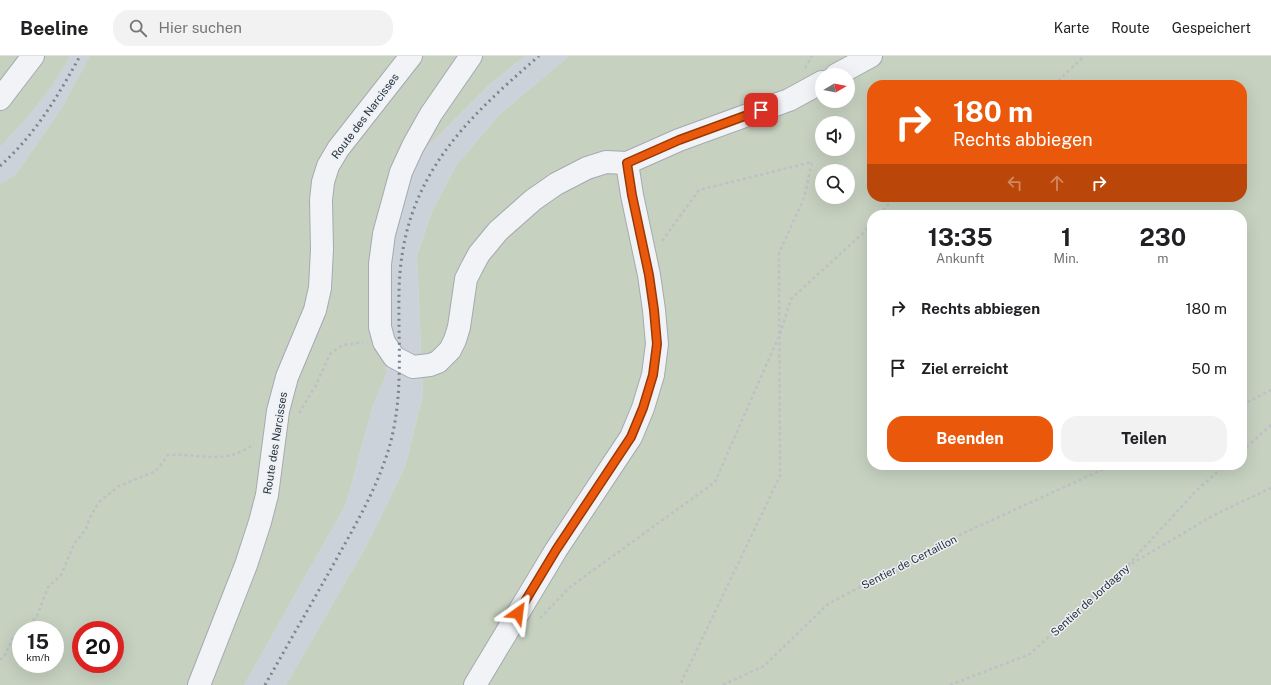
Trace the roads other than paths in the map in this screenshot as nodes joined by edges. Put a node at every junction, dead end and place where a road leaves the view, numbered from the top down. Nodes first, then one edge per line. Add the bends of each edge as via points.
1 (33, 56) edge
2 (411, 56) edge
3 (471, 56) edge
4 (871, 56) edge
5 (849, 68) edge
6 (815, 86) edge
7 (0, 99) edge
8 (627, 163) junction
9 (199, 685) edge
10 (475, 685) edge

1 - 7 street
2 - 9 street, Route des Narcisses via 338,149 328,166 321,200 322,249 316,310 287,377 260,522
3 - 8 street via 431,114 413,146 401,172 384,234 380,264 380,327 384,342 394,357 414,367 438,362 450,350 455,340 466,279 479,254 498,231 533,200 556,184 587,168 606,162
4 - 5 street
6 - 8 street via 789,100 679,140
8 - 10 street via 654,310 657,344 653,375 631,437 556,550

